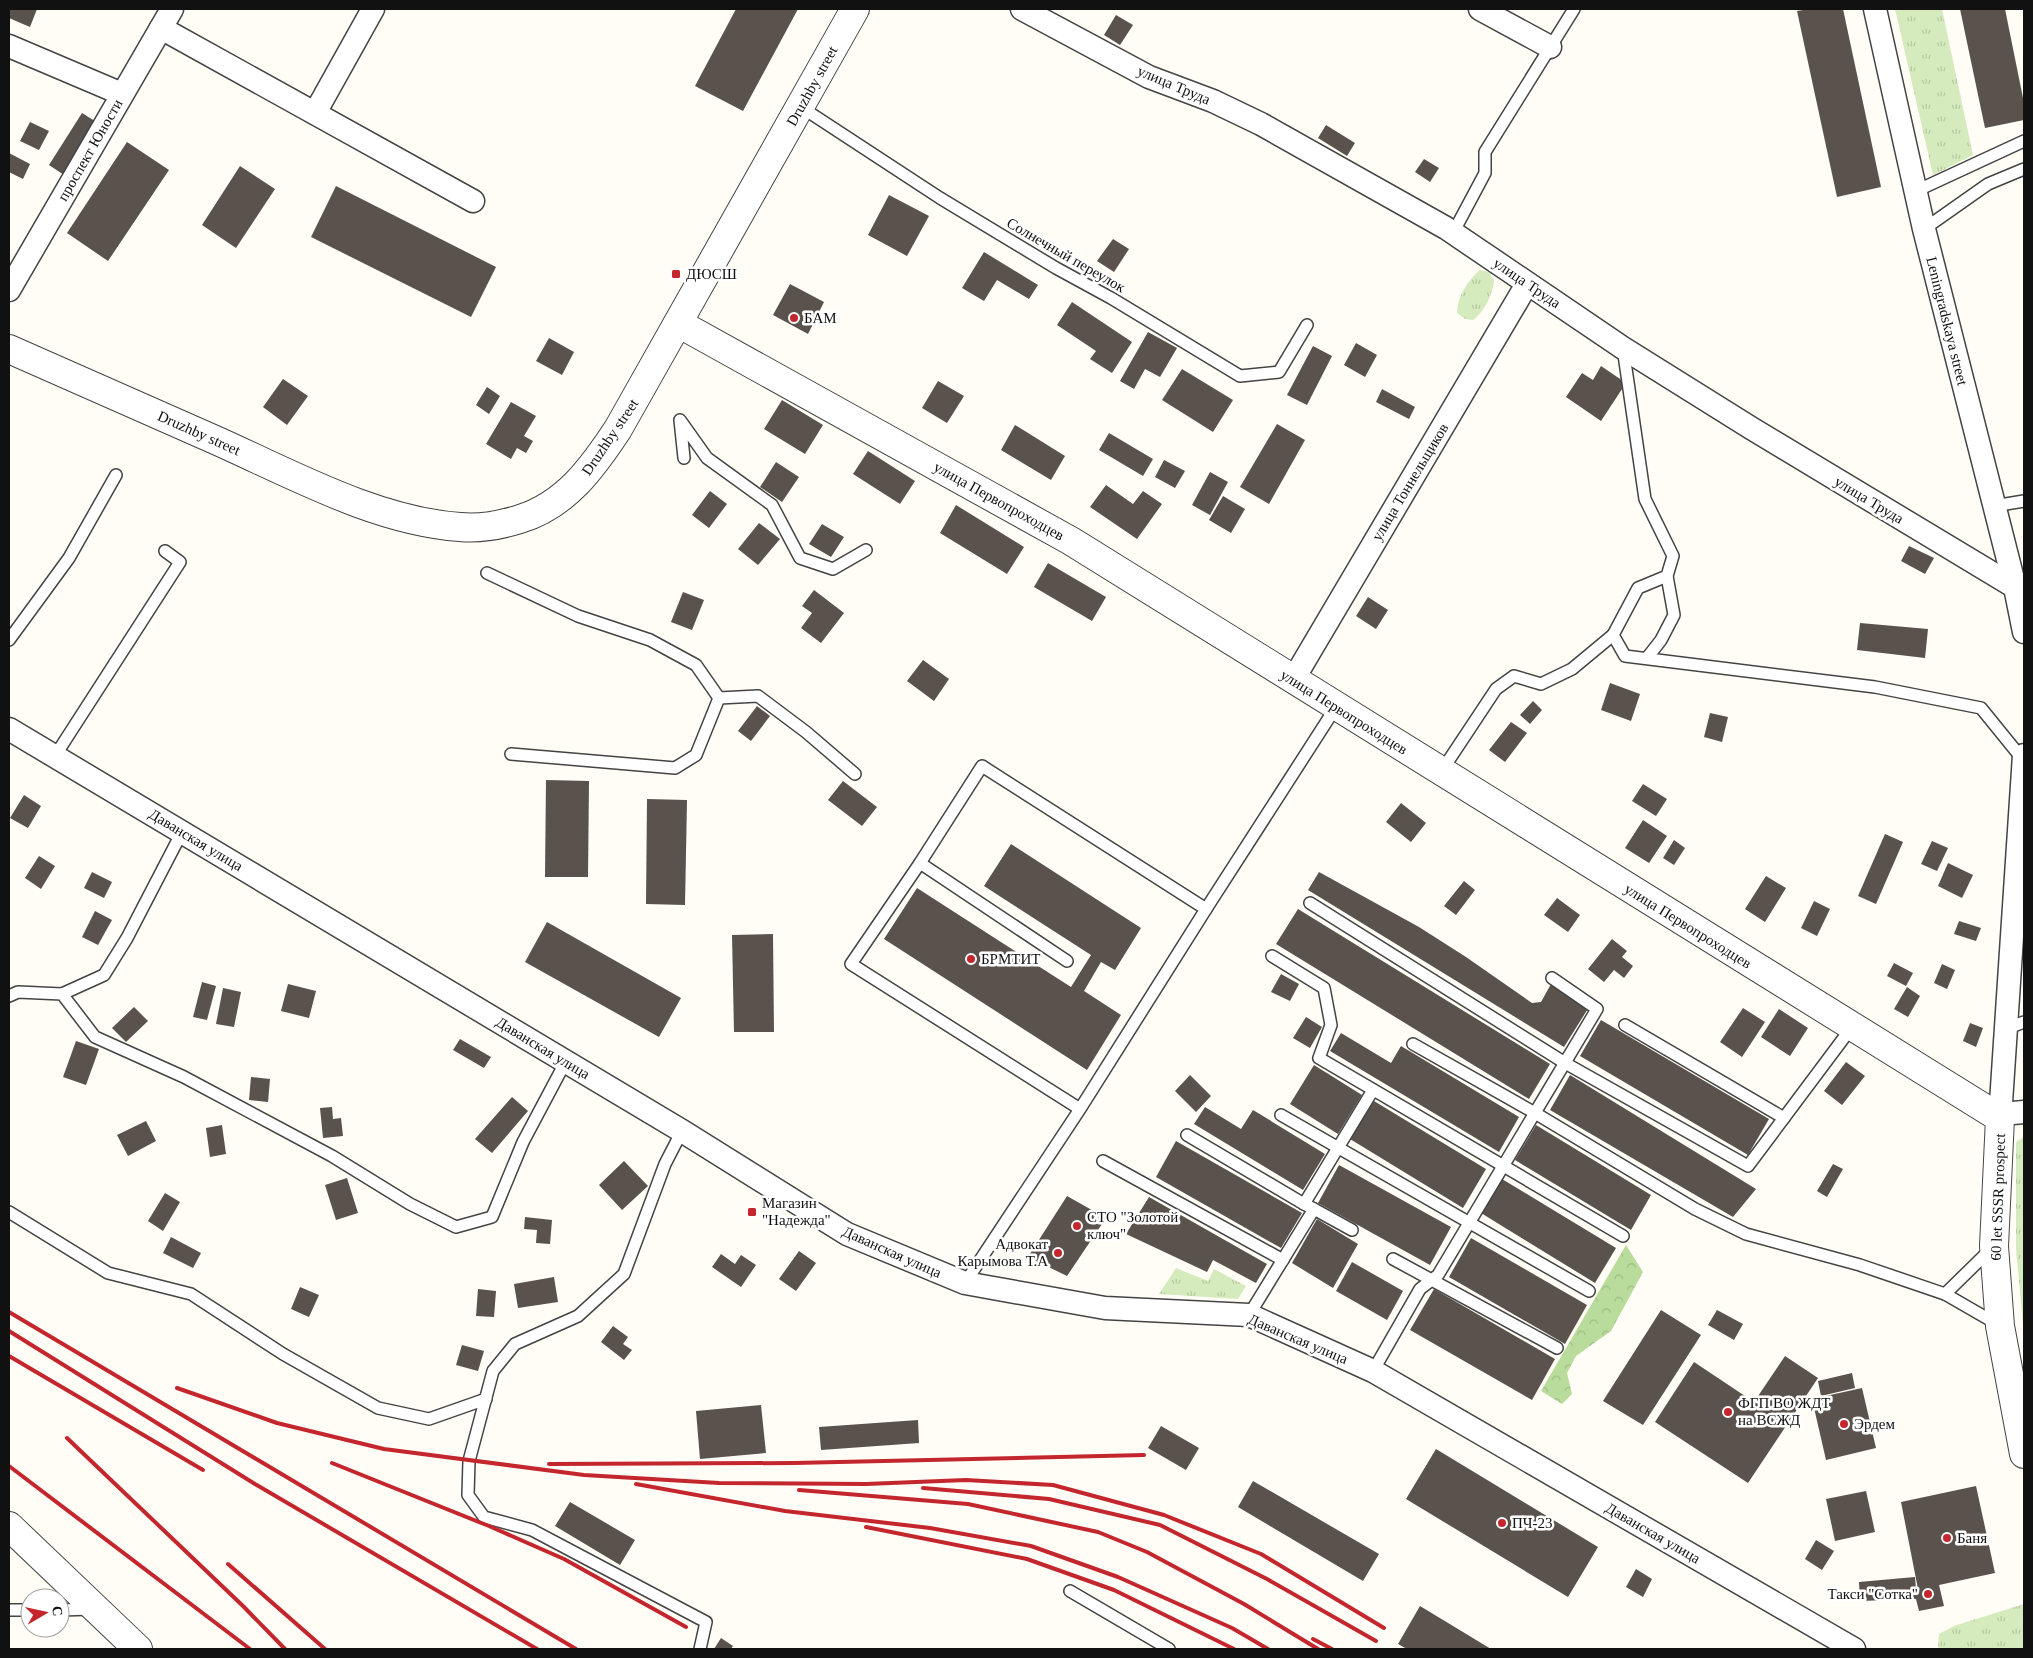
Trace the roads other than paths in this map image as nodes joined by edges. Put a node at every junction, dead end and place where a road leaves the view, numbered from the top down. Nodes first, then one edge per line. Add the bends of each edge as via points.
1 (172, 9) edge
2 (373, 9) edge
3 (856, 9) edge
4 (1022, 9) edge
5 (1480, 9) edge
6 (1574, 9) edge
7 (1875, 9) edge
8 (161, 28) junction
9 (9, 46) edge
10 (1550, 47) junction
11 (122, 94) junction
12 (801, 107) junction
13 (315, 113) junction
14 (2024, 141) edge
15 (2024, 170) edge
16 (1916, 191) junction
17 (473, 201) dead end
18 (1924, 229) junction
19 (1453, 233) junction
20 (12, 279) edge
21 (1527, 284) junction
22 (678, 323) junction
23 (1307, 325) dead end
24 (1623, 348) junction
25 (9, 349) edge
26 (684, 458) dead end
27 (116, 475) dead end
28 (2024, 501) edge
29 (1994, 506) junction
30 (866, 550) dead end
31 (165, 551) dead end
32 (487, 574) dead end
33 (1667, 576) junction
34 (2015, 587) junction
35 (2024, 632) edge
36 (1613, 635) junction
37 (9, 640) edge
38 (1647, 658) junction
39 (1294, 680) junction
40 (719, 698) junction
41 (1336, 706) junction
42 (9, 729) edge
43 (511, 754) dead end
44 (2024, 755) edge
45 (55, 756) junction
46 (2024, 761) edge
47 (1440, 772) junction
48 (855, 774) dead end
49 (182, 832) junction
50 (920, 863) junction
51 (1310, 903) dead end
52 (1206, 909) junction
53 (1272, 956) dead end
54 (1067, 961) dead end
55 (1552, 978) dead end
56 (62, 994) junction
57 (9, 996) edge
58 (1624, 1025) dead end
59 (2016, 1025) edge
60 (1852, 1027) junction
61 (1413, 1044) dead end
62 (566, 1061) junction
63 (1565, 1063) junction
64 (1373, 1090) junction
65 (1080, 1109) junction
66 (1535, 1113) junction
67 (1281, 1115) dead end
68 (2008, 1115) edge
69 (1784, 1118) junction
70 (682, 1131) junction
71 (1186, 1135) dead end
72 (1338, 1148) junction
73 (1103, 1161) dead end
74 (1502, 1167) junction
75 (1309, 1207) junction
76 (9, 1212) edge
77 (1469, 1223) junction
78 (1352, 1230) dead end
79 (1623, 1236) dead end
80 (1994, 1246) junction
81 (1393, 1259) dead end
82 (1283, 1260) junction
83 (1432, 1280) junction
84 (965, 1283) junction
85 (1589, 1291) dead end
86 (1944, 1294) junction
87 (1249, 1315) junction
88 (2000, 1326) junction
89 (1558, 1348) dead end
90 (1373, 1371) junction
91 (486, 1399) junction
92 (2024, 1454) edge
93 (9, 1526) edge
94 (1070, 1591) dead end
95 (96, 1609) junction
96 (70, 1610) edge
97 (138, 1649) edge
98 (700, 1649) edge
99 (1169, 1649) edge
100 (1854, 1649) edge

1 - 8 street, проспект Юности
2 - 13 street
3 - 12 street, Druzhby street
4 - 19 street, улица Труда via 1149,77 1213,101 1261,124
5 - 10 street
6 - 10 lane
7 - 16 street, Leningradskaya street
8 - 11 street, проспект Юности
8 - 13 street
9 - 11 street
10 - 19 lane via 1485,152 1485,173
11 - 20 street, проспект Юности
12 - 22 street, Druzhby street
12 - 23 lane, Солнечный переулок via 940,198 1240,376 1279,372
13 - 17 street
14 - 16 lane
15 - 18 lane via 1988,184
16 - 18 street, Leningradskaya street
18 - 29 street, Leningradskaya street
19 - 21 street, улица Труда
21 - 24 street, улица Труда
21 - 39 street, улица Тоннельщиков
22 - 25 street, Druzhby street via 618,430 581,480 557,500 522,519 472,527 426,522 362,504
22 - 39 street, улица Первопроходцев via 1071,542
24 - 33 lane via 1646,499 1673,556
24 - 34 street, улица Труда
26 - 30 lane via 680,420 707,458 772,505 800,558 833,569
27 - 37 lane via 70,558
28 - 29 lane
29 - 34 street, Leningradskaya street
31 - 45 lane via 180,562
32 - 40 lane via 578,616 650,640 696,665
33 - 36 lane via 1638,588
33 - 38 lane via 1674,615
34 - 35 street, Leningradskaya street
36 - 38 lane via 1625,656
36 - 47 lane via 1572,669 1541,684 1514,676 1496,689
38 - 46 lane via 1875,687 1981,708
39 - 41 street, улица Первопроходцев
40 - 43 lane via 696,755 675,768
40 - 48 lane via 758,696
41 - 47 street, улица Первопроходцев
41 - 52 lane
42 - 45 street, Даванская улица
44 - 46 street
45 - 49 street, Даванская улица
46 - 59 street
47 - 60 street, улица Первопроходцев
49 - 56 lane via 104,975
49 - 62 street, Даванская улица
50 - 52 lane via 982,766
50 - 54 lane
50 - 65 lane via 851,964
51 - 63 lane
52 - 65 lane
53 - 64 lane via 1324,988 1331,1025 1319,1058
55 - 63 lane via 1597,1009
56 - 57 lane via 18,992
56 - 62 lane via 95,1037 184,1077 456,1227 492,1217 523,1142
58 - 69 lane
59 - 68 street
60 - 68 street, улица Первопроходцев
60 - 69 lane
61 - 66 lane
62 - 70 street, Даванская улица
63 - 66 lane
63 - 69 lane via 1748,1166
64 - 72 lane
64 - 74 lane
65 - 84 lane
66 - 74 lane
66 - 86 lane via 1695,1209 1746,1234 1860,1265
67 - 72 lane
68 - 80 street, 60 let SSSR prospect
70 - 84 street, Даванская улица via 847,1234
70 - 91 lane via 665,1164 624,1274 578,1316 515,1344 494,1371
71 - 75 lane
72 - 75 lane
72 - 77 lane
73 - 82 lane
74 - 77 lane
74 - 79 lane
75 - 78 lane
75 - 82 lane
76 - 91 lane via 108,1273 190,1294 283,1354 378,1408 429,1419
77 - 83 lane
77 - 85 lane
80 - 86 lane
80 - 88 street, 60 let SSSR prospect
81 - 83 lane
82 - 87 lane
83 - 89 lane
83 - 90 lane via 1420,1289
84 - 87 street, Даванская улица via 1105,1308
86 - 88 lane
87 - 90 street, Даванская улица
88 - 92 street, 60 let SSSR prospect
90 - 100 street, Даванская улица
91 - 98 lane via 469,1461 468,1495 484,1517 532,1530 706,1622
93 - 95 street
94 - 99 lane
95 - 96 lane
95 - 97 street

